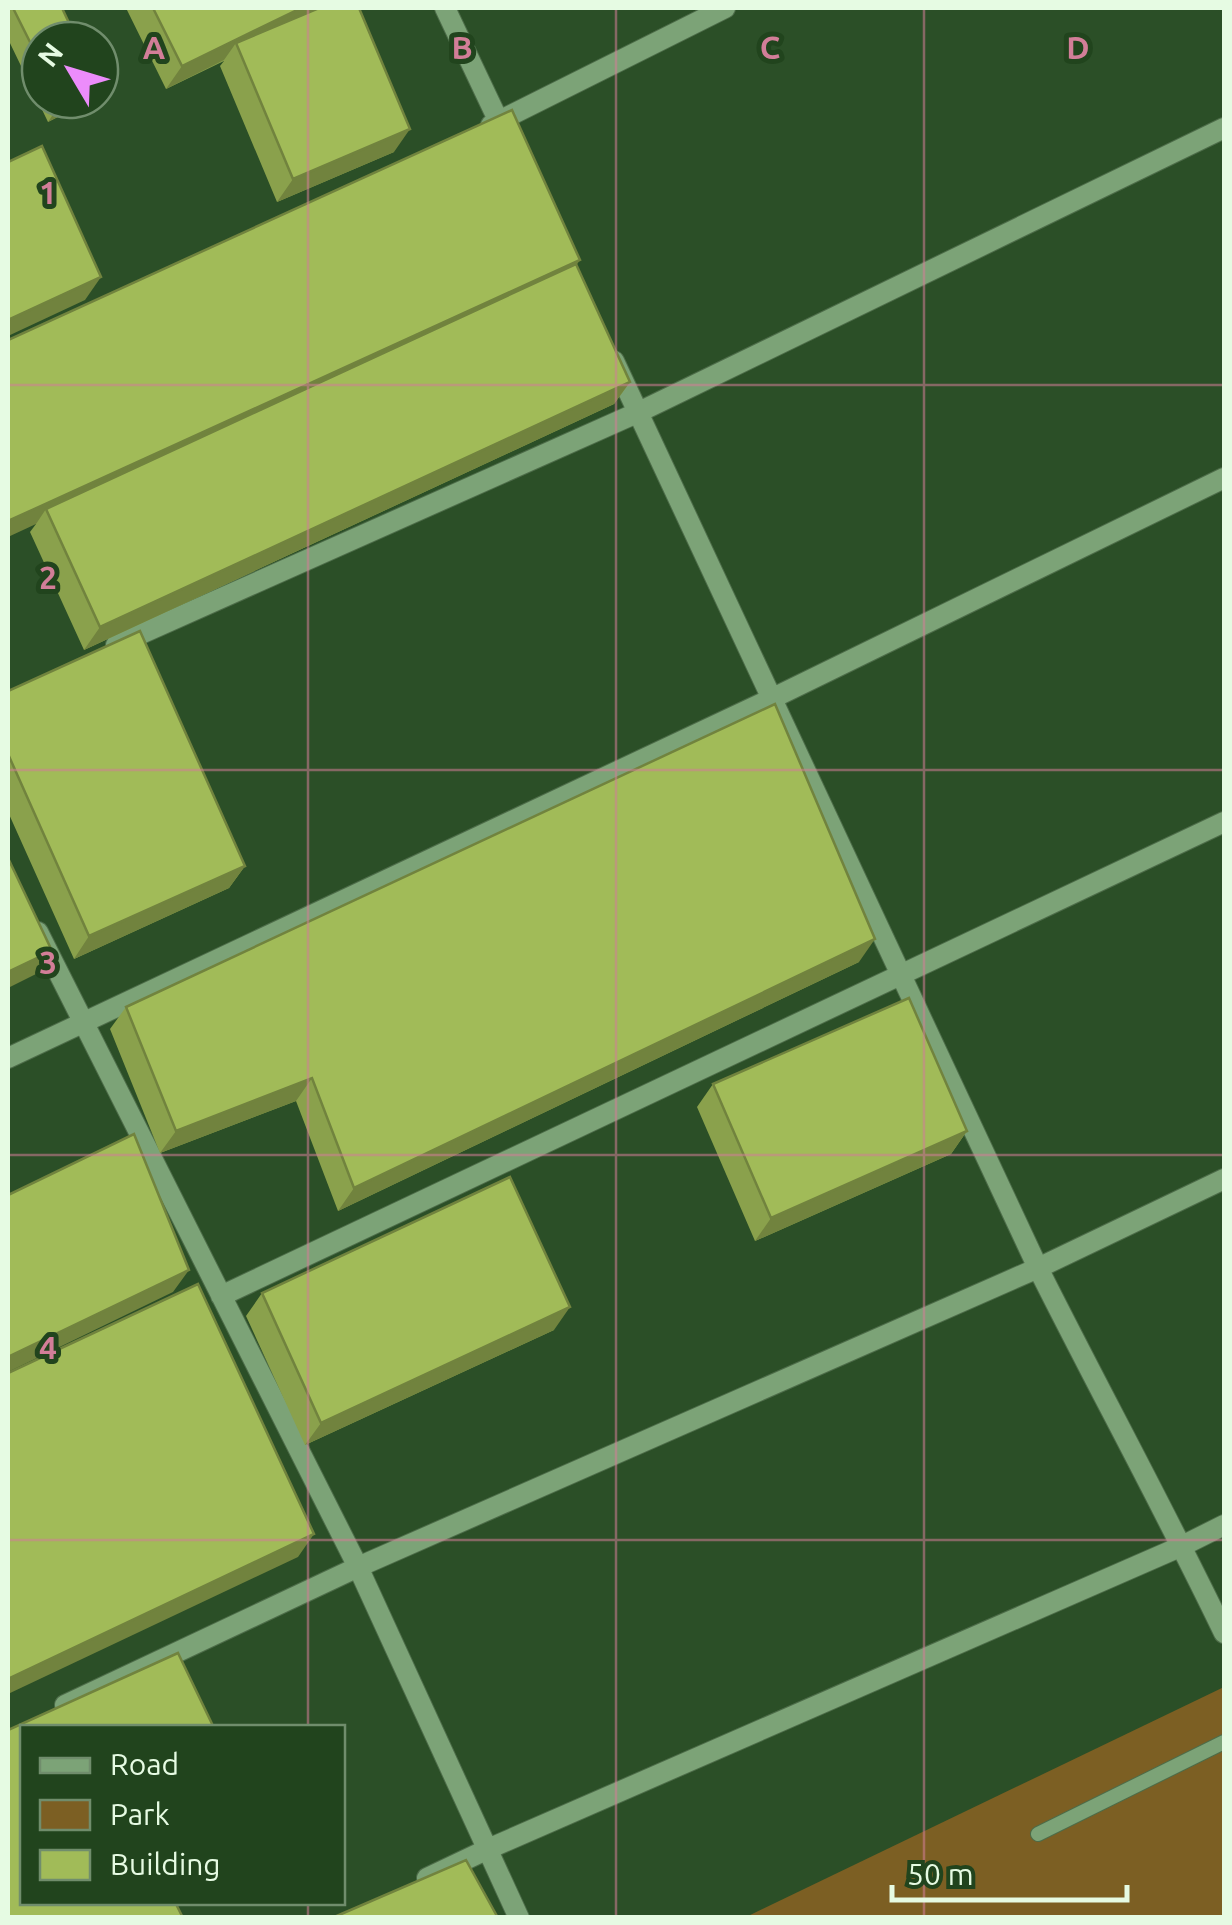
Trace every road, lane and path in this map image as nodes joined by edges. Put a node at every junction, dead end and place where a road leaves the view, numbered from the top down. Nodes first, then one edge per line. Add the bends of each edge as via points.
1 (445, 8) edge
2 (725, 8) edge
3 (490, 125) junction
4 (1224, 128) edge
5 (515, 156) edge
6 (606, 344) edge
7 (639, 412) junction
8 (1224, 478) edge
9 (98, 653) edge
10 (773, 698) junction
11 (1224, 822) edge
12 (32, 922) edge
13 (900, 974) junction
14 (83, 1022) junction
15 (8, 1058) edge
16 (1224, 1179) edge
17 (1038, 1268) junction
18 (210, 1289) junction
19 (1224, 1524) edge
20 (1182, 1546) junction
21 (358, 1567) junction
22 (1224, 1633) edge
23 (42, 1715) edge
24 (1224, 1742) edge
25 (1038, 1834) dead end
26 (488, 1848) junction
27 (417, 1883) edge
28 (519, 1918) edge

1 - 3 street
2 - 3 street
3 - 5 street
4 - 7 street
6 - 7 street
7 - 9 street
7 - 10 street
8 - 10 street
10 - 13 street
10 - 14 street
11 - 13 street
12 - 14 street
13 - 17 street
13 - 18 street
14 - 15 street
14 - 18 street
16 - 17 street
17 - 20 street
17 - 21 street
18 - 21 street
19 - 20 street
20 - 22 street
20 - 26 street
21 - 23 street
21 - 26 street
24 - 25 lane
26 - 27 street
26 - 28 street

